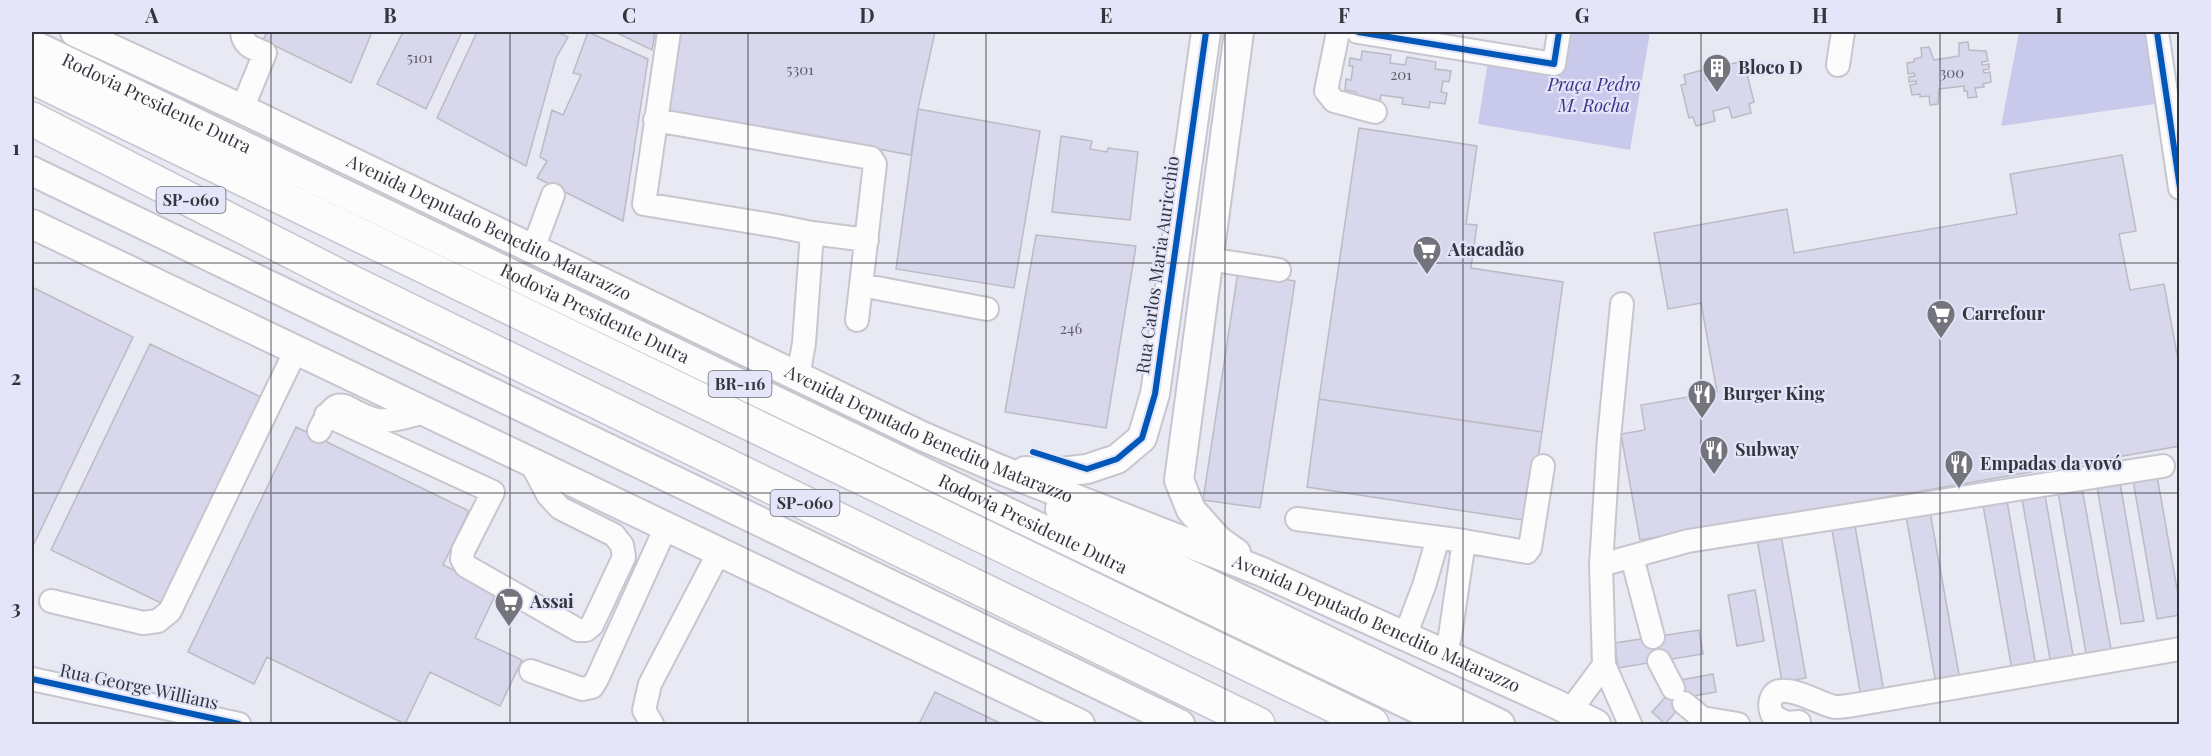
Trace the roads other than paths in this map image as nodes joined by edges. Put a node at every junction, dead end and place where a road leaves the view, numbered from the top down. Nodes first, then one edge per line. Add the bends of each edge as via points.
1 (242, 32) edge
2 (669, 32) edge
3 (1206, 32) edge
4 (1239, 32) edge
5 (1338, 32) edge
6 (1358, 32) edge
7 (1559, 32) edge
8 (1843, 32) edge
9 (2160, 32) edge
10 (85, 34) edge
11 (1385, 34) edge
12 (32, 44) edge
13 (1838, 65) dead end
14 (32, 77) edge
15 (242, 109) junction
16 (1375, 112) dead end
17 (2174, 113) edge
18 (32, 119) edge
19 (655, 120) junction
20 (32, 171) edge
21 (2180, 188) edge
22 (553, 195) dead end
23 (32, 224) edge
24 (812, 233) junction
25 (867, 240) junction
26 (533, 249) junction
27 (1208, 259) junction
28 (1279, 270) dead end
29 (861, 285) junction
30 (1622, 304) dead end
31 (987, 309) dead end
32 (857, 320) dead end
33 (296, 350) junction
34 (798, 377) junction
35 (426, 412) junction
36 (922, 436) junction
37 (531, 463) junction
38 (1543, 466) dead end
39 (2163, 466) dead end
40 (999, 469) junction
41 (1297, 519) dead end
42 (666, 527) junction
43 (1438, 538) junction
44 (1464, 541) junction
45 (719, 552) junction
46 (1632, 557) junction
47 (1601, 565) junction
48 (1260, 571) junction
49 (51, 601) dead end
50 (1405, 636) junction
51 (1653, 638) dead end
52 (2180, 649) edge
53 (1445, 654) junction
54 (1659, 661) dead end
55 (1604, 665) junction
56 (531, 670) dead end
57 (32, 679) edge
58 (1570, 711) junction
59 (1826, 712) edge
60 (1780, 722) edge
61 (239, 724) edge
62 (652, 724) edge
63 (1080, 724) edge
64 (1179, 724) edge
65 (1258, 724) edge
66 (1372, 724) edge
67 (1449, 724) edge
68 (1500, 724) edge
69 (1596, 724) edge
70 (1630, 724) edge
71 (1738, 724) edge

1 - 15 street via 248,46 265,53
2 - 19 street
3 - 40 main road, Rua Carlos Maria Auricchio via 1155,394 1142,438 1117,459 1086,468 1052,473
4 - 27 main road
5 - 16 street via 1326,91 1334,101
6 - 11 street
7 - 11 street via 1554,63
8 - 13 street
9 - 17 street
10 - 15 main road, Avenida Deputado Benedito Matarazzo
12 - 67 main road, Rodovia Presidente Dutra / BR-116
14 - 66 highway, Rodovia Presidente Dutra / SP-060
15 - 26 main road, Avenida Deputado Benedito Matarazzo
17 - 21 street
18 - 65 highway, SP-060 via 351,282
19 - 24 street via 644,204
19 - 25 street via 870,158 875,164
20 - 64 main road
22 - 26 street
23 - 33 main road
24 - 25 street
24 - 34 street
25 - 29 street
26 - 34 main road, Avenida Deputado Benedito Matarazzo
27 - 28 street
27 - 48 main road via 1179,480 1191,510 1218,540
29 - 31 street
29 - 32 street
30 - 47 street
33 - 35 main road
33 - 49 street via 170,611 158,621 143,623
34 - 36 main road, Avenida Deputado Benedito Matarazzo
35 - 37 main road
35 - 37 street via 379,420 343,405 332,407 322,423 493,492 462,551 466,566 578,630 586,630 592,625 624,557 621,545 614,535 560,508 548,495
36 - 40 main road, Avenida Deputado Benedito Matarazzo
36 - 68 main road via 1112,537
37 - 42 main road
38 - 44 street via 1527,552
39 - 46 street via 1688,541
40 - 48 main road, Avenida Deputado Benedito Matarazzo
41 - 43 street
42 - 45 main road
42 - 56 street via 592,687 582,689
43 - 44 street
43 - 50 street
44 - 53 street
45 - 62 street via 650,684 644,710
45 - 63 main road
46 - 47 street
46 - 51 street
47 - 55 street
48 - 50 main road, Avenida Deputado Benedito Matarazzo
50 - 53 main road, Avenida Deputado Benedito Matarazzo
52 - 59 street
53 - 58 main road, Avenida Deputado Benedito Matarazzo
54 - 71 street via 1679,695 1702,718
55 - 58 street
55 - 70 street
57 - 61 street, Rua George Willians
58 - 69 main road, Avenida Deputado Benedito Matarazzo
59 - 60 street
59 - 60 street via 1794,692 1782,690 1771,699 1770,708

